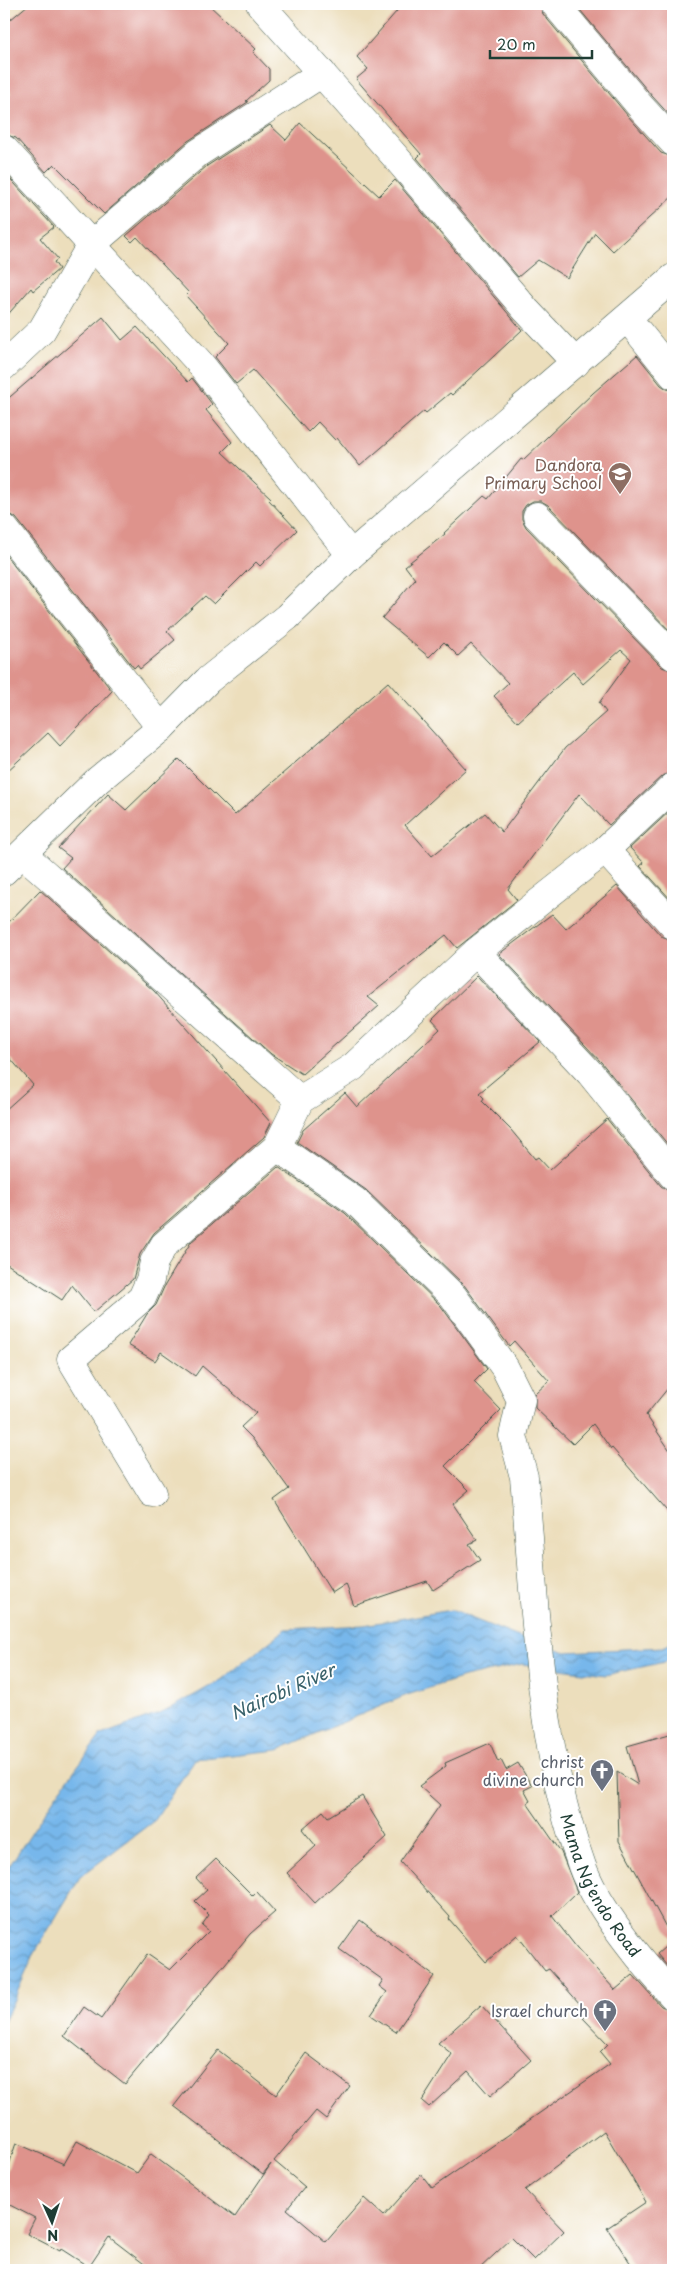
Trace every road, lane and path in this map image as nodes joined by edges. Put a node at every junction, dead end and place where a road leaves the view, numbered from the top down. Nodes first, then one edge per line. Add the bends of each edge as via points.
1 (260, 4) edge
2 (554, 4) edge
3 (322, 73) junction
4 (673, 142) edge
5 (4, 149) edge
6 (91, 245) junction
7 (673, 278) edge
8 (628, 319) junction
9 (576, 363) junction
10 (4, 366) edge
11 (673, 375) edge
12 (537, 516) dead end
13 (4, 528) edge
14 (350, 555) junction
15 (673, 656) edge
16 (161, 728) junction
17 (673, 787) edge
18 (605, 850) junction
19 (13, 862) edge
20 (673, 925) edge
21 (476, 952) junction
22 (300, 1100) junction
23 (277, 1147) junction
24 (673, 1176) edge
25 (152, 1493) dead end
26 (673, 1996) edge

1 - 3 street
2 - 4 street
3 - 6 street via 198,152
3 - 9 street via 490,269
5 - 6 street
6 - 10 street via 42,330
6 - 14 street via 199,362
7 - 8 street
8 - 9 street
8 - 11 street
9 - 14 street
12 - 15 street
13 - 16 street
14 - 16 street via 287,617 208,680
16 - 19 street via 98,780
17 - 18 street
18 - 20 street
18 - 21 street
19 - 22 street
21 - 22 street via 354,1067
21 - 24 street via 590,1073
22 - 23 street
23 - 25 street via 164,1245 154,1262 142,1298 71,1358
23 - 26 street, Mama Ng'endo Road via 355,1201 453,1296 505,1368 521,1400 513,1436 524,1476 547,1730 566,1813 582,1867 597,1896 626,1939

